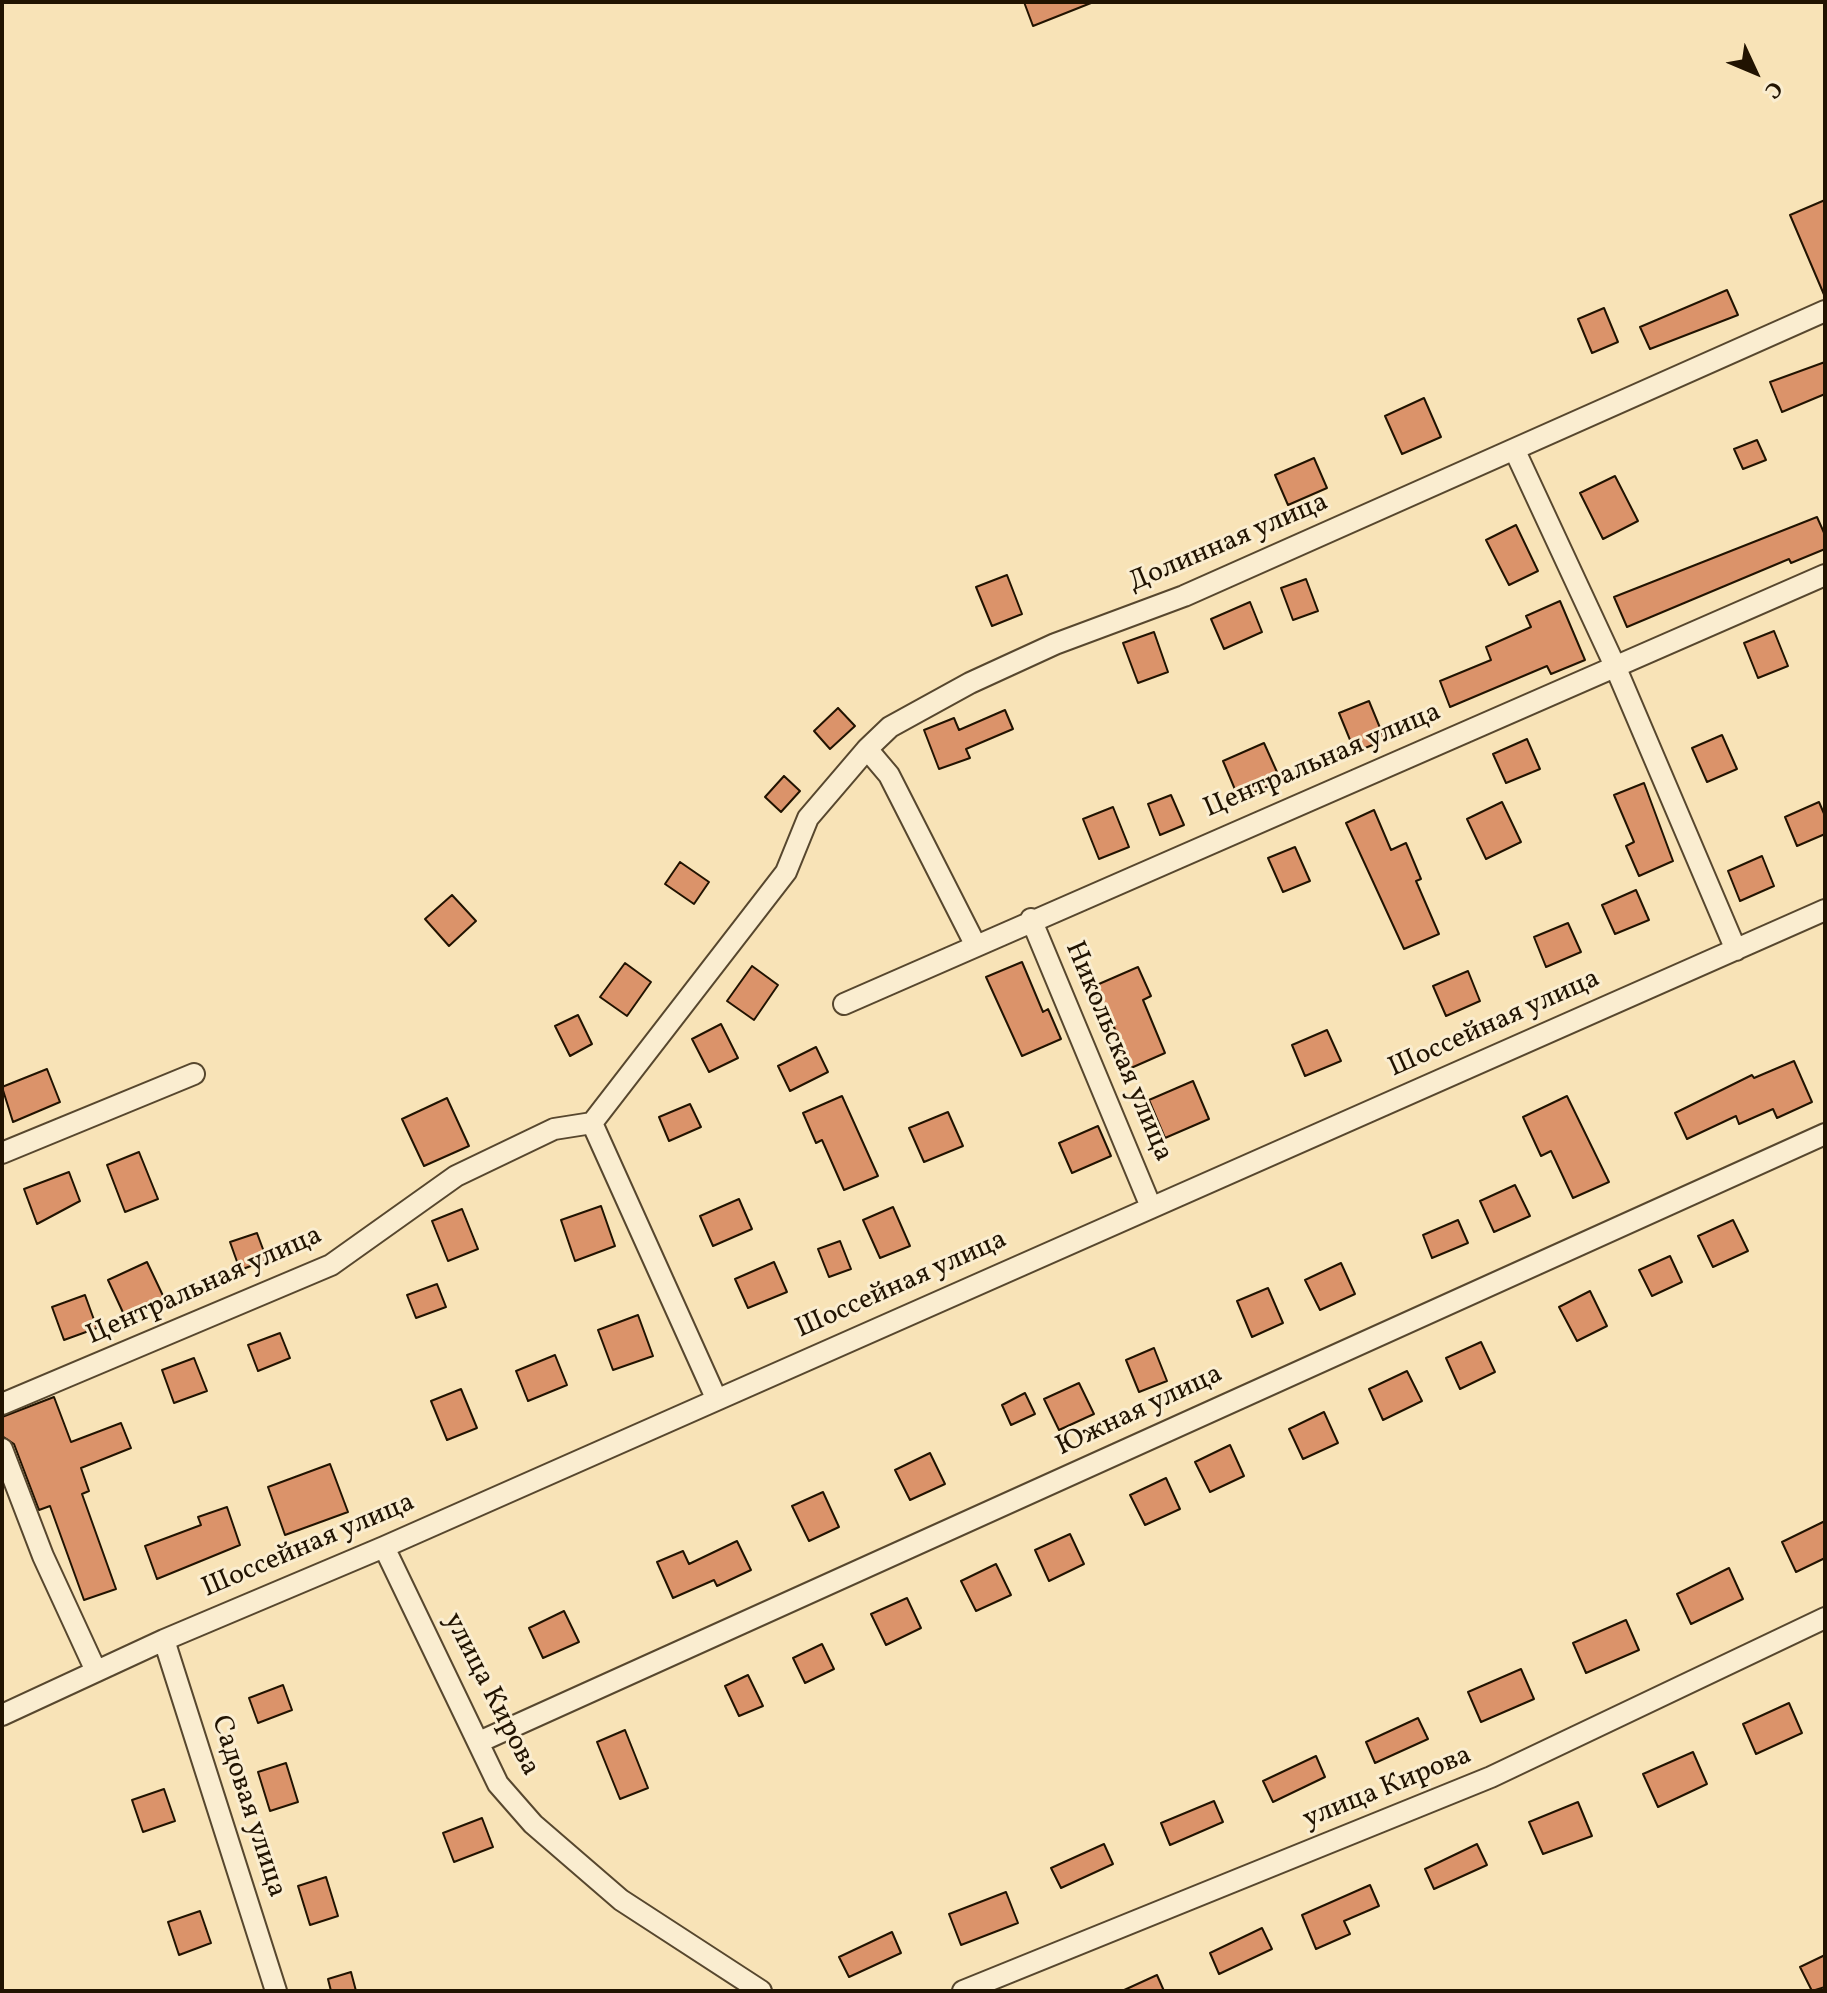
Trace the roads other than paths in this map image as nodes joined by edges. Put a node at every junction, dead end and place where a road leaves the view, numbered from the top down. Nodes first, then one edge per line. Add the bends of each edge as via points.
1 (1825, 311) edge
2 (1515, 451) junction
3 (1825, 575) edge
4 (1615, 666) junction
5 (867, 749) junction
6 (1825, 910) edge
7 (1031, 919) junction
8 (975, 944) junction
9 (1736, 950) junction
10 (844, 1004) dead end
11 (194, 1074) dead end
12 (592, 1123) junction
13 (1825, 1134) edge
14 (2, 1153) edge
15 (1151, 1207) junction
16 (716, 1398) junction
17 (2, 1404) edge
18 (2, 1449) edge
19 (384, 1547) junction
20 (1825, 1618) edge
21 (164, 1640) junction
22 (96, 1671) junction
23 (2, 1715) edge
24 (479, 1742) junction
25 (276, 1991) edge
26 (761, 1991) edge
27 (965, 1991) edge

1 - 2 street, Долинная улица
2 - 4 street
2 - 5 street, Долинная улица via 1184,596 1055,644 890,727
3 - 4 street, Центральная улица
4 - 7 street, Центральная улица
4 - 9 street
5 - 8 street via 889,775
5 - 12 street, Долинная улица via 808,818 786,872
6 - 9 street, Шоссейная улица
7 - 8 street, Центральная улица
7 - 15 street, Никольская улица
8 - 10 street, Центральная улица
9 - 15 street, Шоссейная улица
11 - 14 street
12 - 16 street
12 - 17 street, Центральная улица via 554,1129 456,1176 331,1265
13 - 24 street, Южная улица
15 - 16 street, Шоссейная улица
16 - 19 street, Шоссейная улица
18 - 22 street
19 - 21 street, Шоссейная улица
19 - 24 street, улица Кирова
20 - 27 street, улица Кирова via 1491,1777
21 - 22 street, Шоссейная улица
21 - 25 street, Садовая улица
22 - 23 street, Шоссейная улица
24 - 26 street, улица Кирова via 498,1784 533,1824 621,1900

